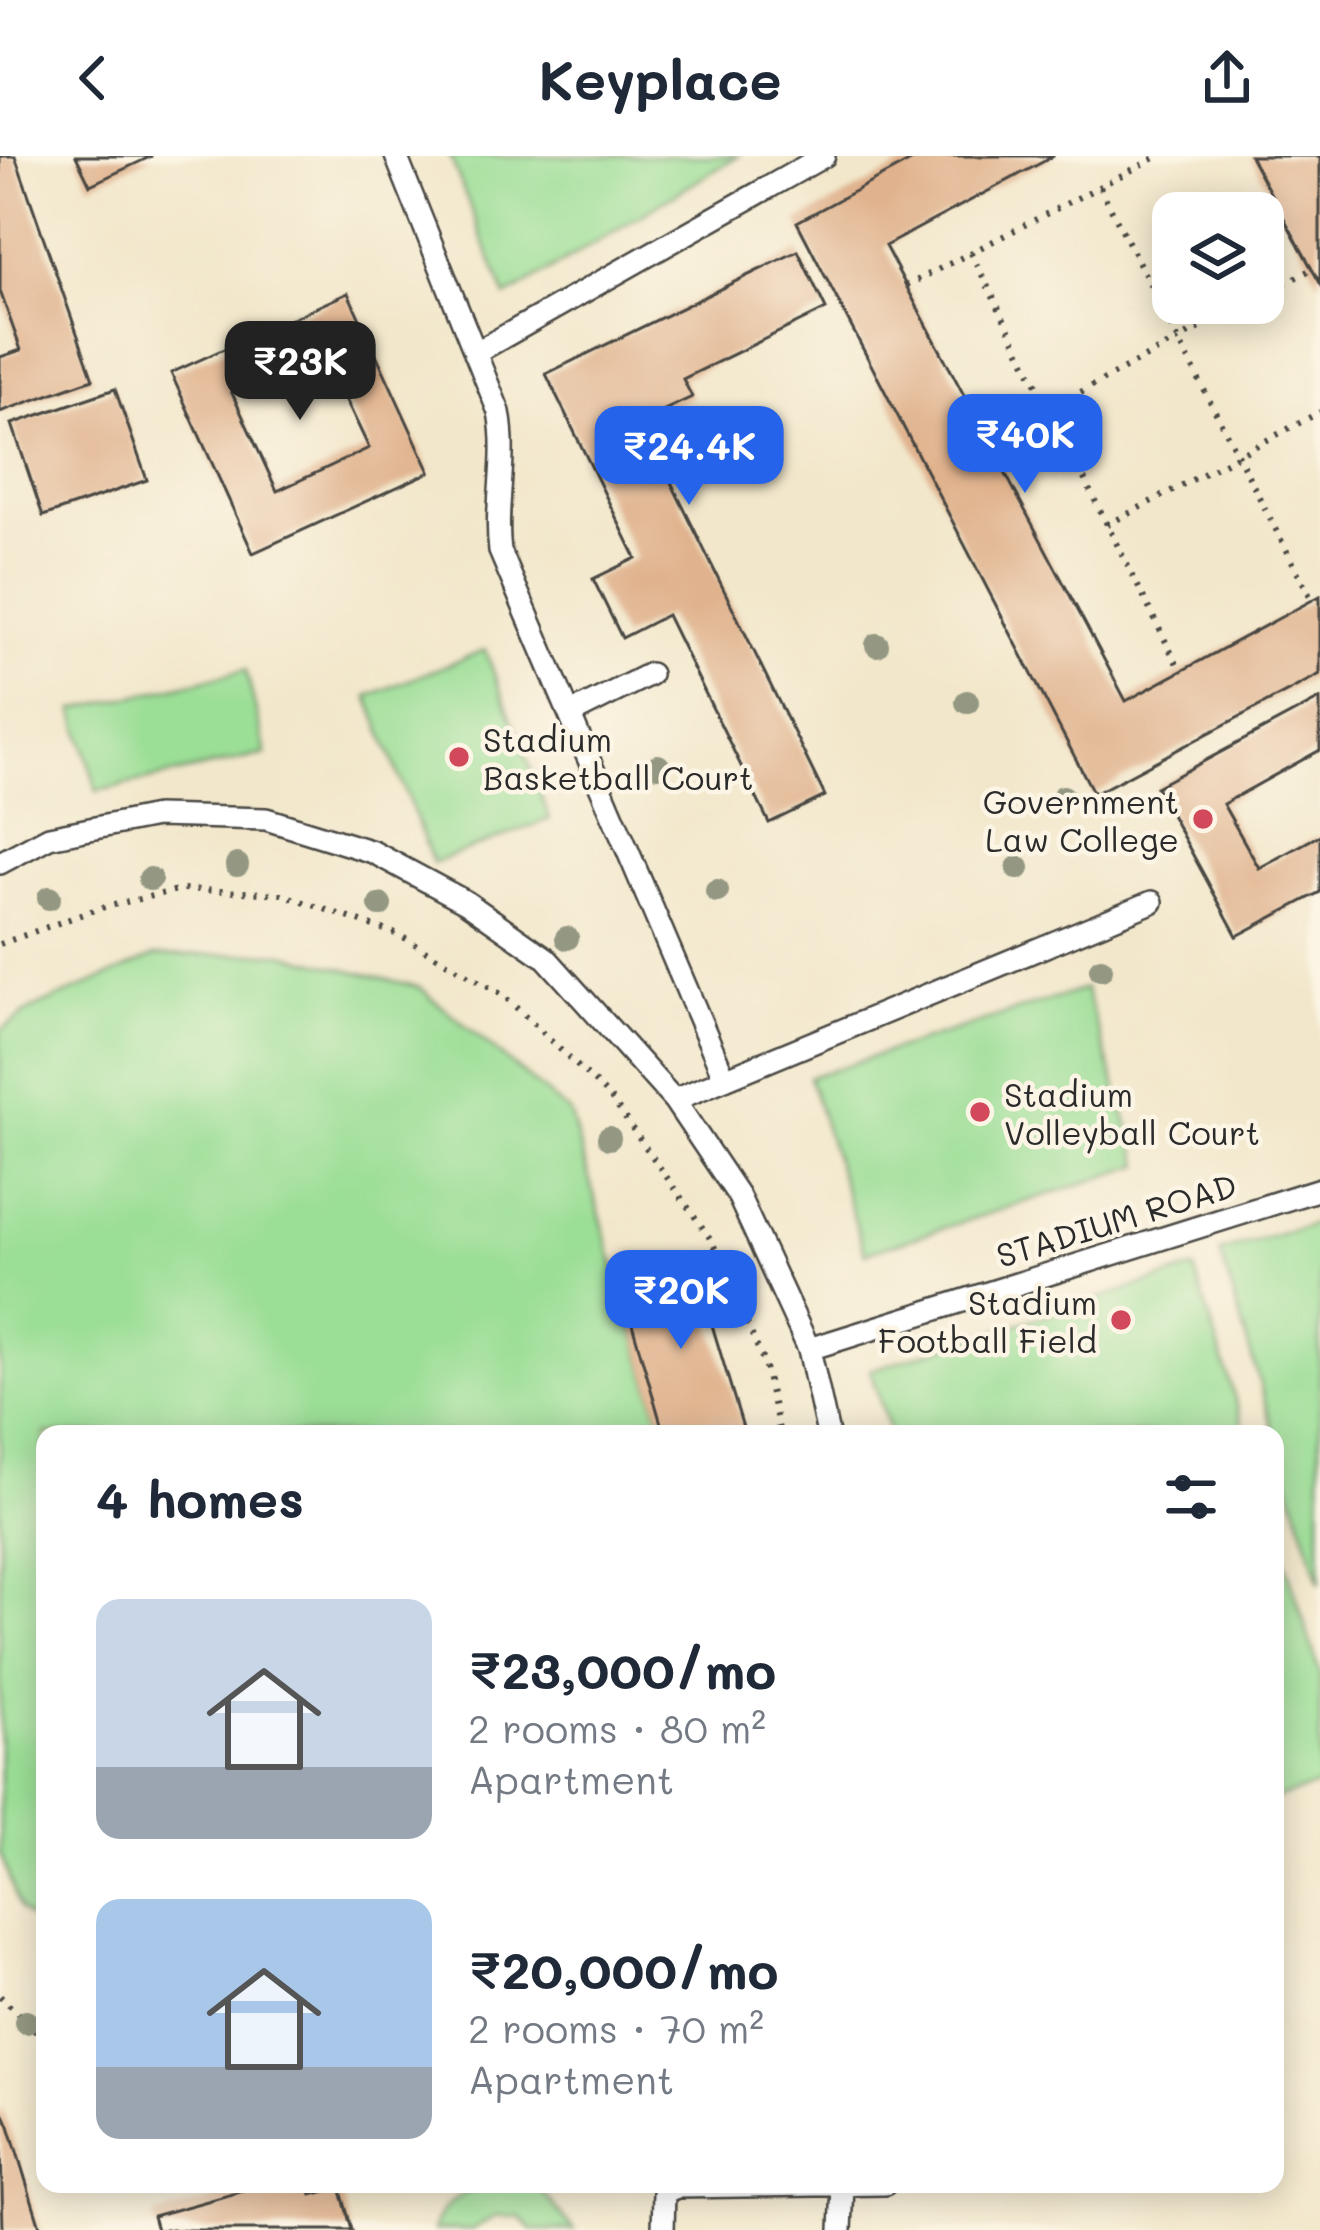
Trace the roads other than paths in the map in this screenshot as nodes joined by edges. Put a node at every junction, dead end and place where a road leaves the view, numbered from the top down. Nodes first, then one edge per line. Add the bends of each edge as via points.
1 (396, 156) edge
2 (824, 156) edge
3 (475, 353) junction
4 (650, 674) dead end
5 (569, 714) junction
6 (0, 863) edge
7 (1152, 902) dead end
8 (725, 1079) junction
9 (674, 1100) junction
10 (1320, 1190) edge
11 (809, 1349) junction
12 (826, 1425) edge
13 (664, 2193) edge
14 (843, 2193) edge
15 (664, 2230) edge
16 (841, 2230) edge

1 - 3 lane
2 - 3 lane
3 - 5 lane via 504,439 500,551
4 - 5 lane
5 - 8 lane
6 - 9 lane via 49,837 156,816 266,819 374,852 546,958
7 - 8 lane
8 - 9 lane
9 - 11 lane via 738,1195
10 - 11 lane, STADIUM ROAD
11 - 12 lane
13 - 15 lane
14 - 16 lane

